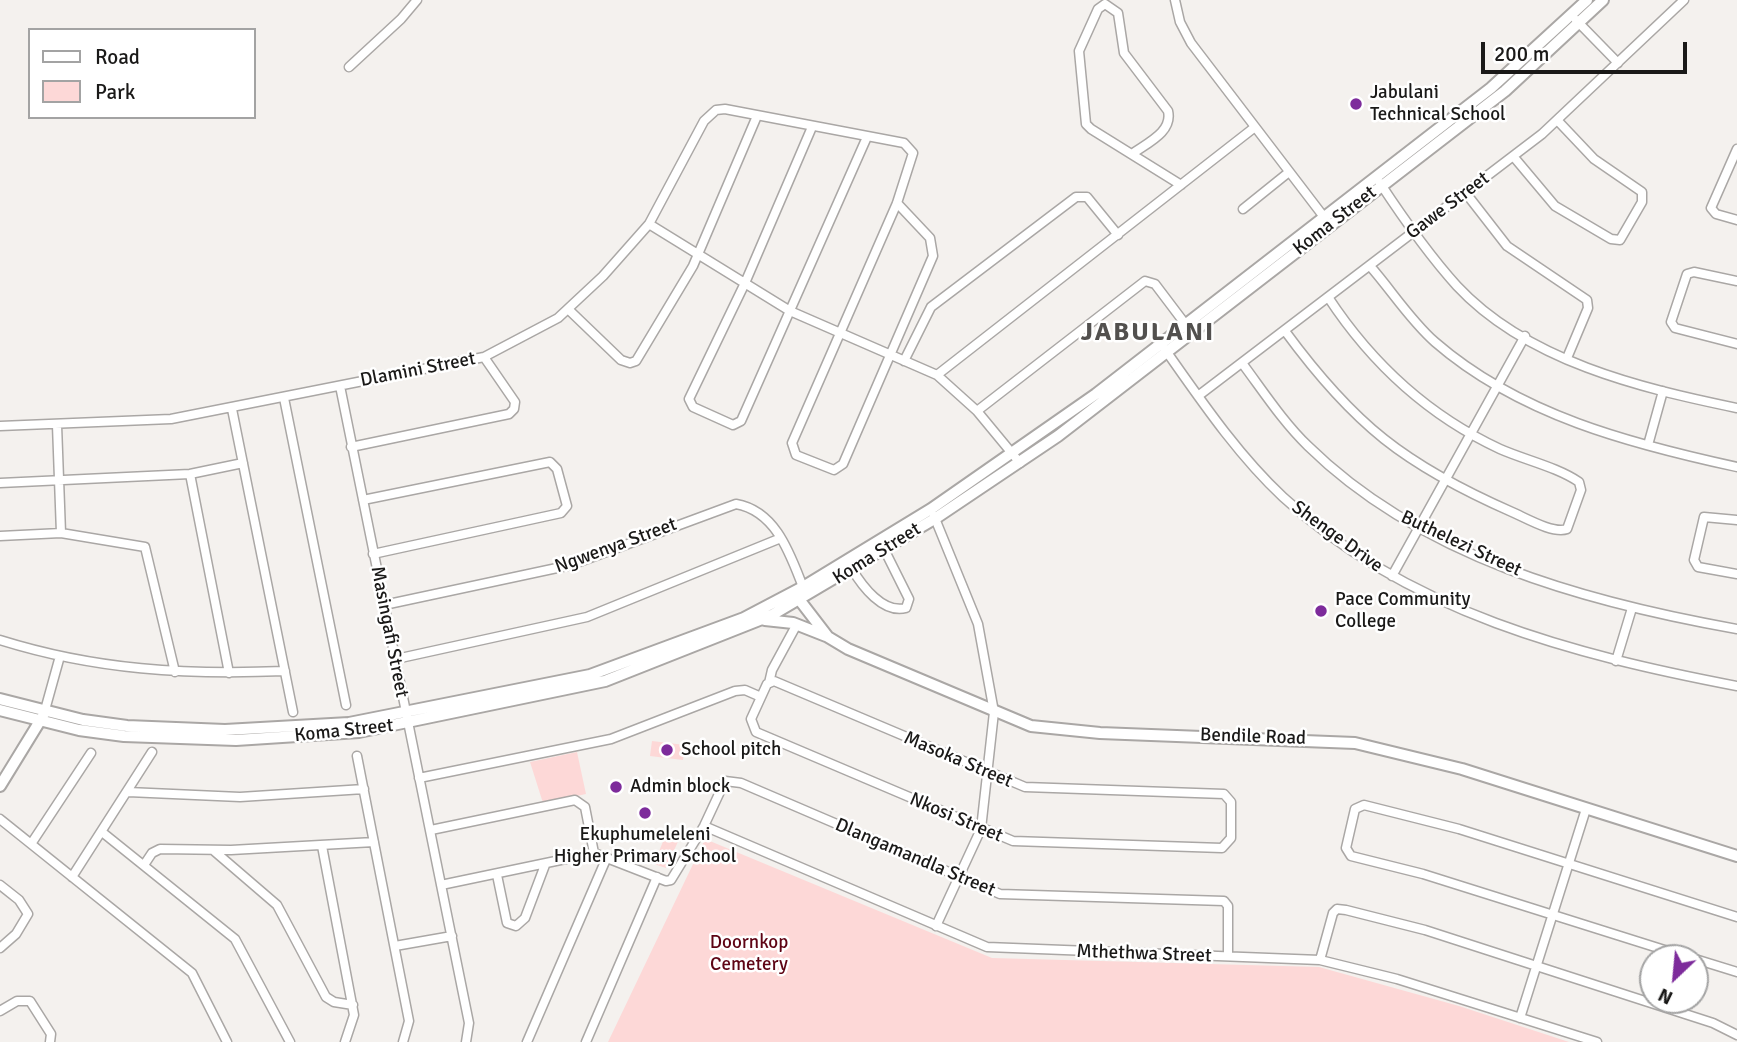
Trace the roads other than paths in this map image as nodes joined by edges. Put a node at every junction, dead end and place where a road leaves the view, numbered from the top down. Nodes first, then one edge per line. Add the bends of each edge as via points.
1 (417, 0) edge
2 (1175, 0) edge
3 (1587, 0) edge
4 (1603, 0) edge
5 (1684, 0) edge
6 (1575, 19) junction
7 (1618, 63) junction
8 (349, 66) dead end
9 (757, 116) junction
10 (1558, 121) junction
11 (812, 127) junction
12 (1255, 127) junction
13 (867, 136) junction
14 (1737, 149) edge
15 (1132, 154) junction
16 (1513, 156) junction
17 (1289, 172) junction
18 (1379, 182) junction
19 (1181, 185) junction
20 (1465, 192) junction
21 (897, 204) junction
22 (1243, 209) dead end
23 (1737, 220) edge
24 (1328, 222) junction
25 (649, 224) junction
26 (1415, 231) junction
27 (1118, 235) junction
28 (699, 254) junction
29 (1370, 266) junction
30 (1737, 281) edge
31 (745, 283) junction
32 (1328, 297) junction
33 (569, 310) junction
34 (790, 311) junction
35 (1186, 326) junction
36 (1285, 331) junction
37 (840, 332) junction
38 (1525, 336) junction
39 (1737, 344) edge
40 (1163, 348) junction
41 (890, 354) junction
42 (484, 357) junction
43 (1567, 359) junction
44 (904, 361) junction
45 (1242, 363) junction
46 (937, 375) junction
47 (340, 386) junction
48 (1498, 388) junction
49 (1664, 391) junction
50 (1198, 396) junction
51 (284, 398) junction
52 (1737, 408) edge
53 (232, 409) junction
54 (977, 411) junction
55 (57, 425) junction
56 (0, 426) edge
57 (1470, 433) junction
58 (1648, 444) junction
59 (351, 447) junction
60 (1016, 459) junction
61 (243, 463) junction
62 (1737, 467) edge
63 (190, 474) junction
64 (60, 481) junction
65 (1444, 481) junction
66 (0, 483) edge
67 (363, 500) junction
68 (933, 514) junction
69 (1737, 520) edge
70 (1417, 527) junction
71 (61, 533) junction
72 (0, 536) edge
73 (782, 538) junction
74 (882, 545) junction
75 (373, 554) junction
76 (852, 569) junction
77 (1737, 574) edge
78 (1392, 576) junction
79 (799, 593) junction
80 (384, 605) junction
81 (1632, 608) junction
82 (760, 620) junction
83 (797, 624) junction
84 (1737, 629) edge
85 (828, 637) junction
86 (0, 640) edge
87 (60, 656) junction
88 (396, 659) junction
89 (1616, 661) junction
90 (285, 671) junction
91 (175, 672) junction
92 (229, 673) junction
93 (772, 682) junction
94 (1737, 686) edge
95 (761, 697) junction
96 (0, 699) edge
97 (346, 705) dead end
98 (0, 710) edge
99 (293, 712) dead end
100 (994, 712) junction
101 (43, 716) junction
102 (406, 719) junction
103 (152, 752) dead end
104 (91, 753) dead end
105 (358, 756) dead end
106 (989, 775) junction
107 (419, 778) junction
108 (0, 786) edge
109 (364, 789) junction
110 (128, 792) junction
111 (1586, 809) junction
112 (0, 819) edge
113 (704, 826) junction
114 (981, 829) junction
115 (431, 830) junction
116 (102, 832) junction
117 (374, 842) junction
118 (31, 844) junction
119 (1228, 845) joint
120 (322, 846) junction
121 (213, 850) junction
122 (594, 853) junction
123 (1737, 856) edge
124 (607, 857) junction
125 (1568, 864) junction
126 (144, 865) junction
127 (545, 865) junction
128 (497, 875) junction
129 (72, 877) junction
130 (657, 877) junction
131 (959, 878) junction
132 (0, 885) edge
133 (441, 885) junction
134 (1552, 915) junction
135 (1737, 917) edge
136 (936, 926) junction
137 (452, 936) junction
138 (1645, 944) edge
139 (395, 946) junction
140 (0, 948) edge
141 (1228, 956) junction
142 (1320, 960) junction
143 (1709, 964) edge
144 (1537, 967) junction
145 (1737, 972) edge
146 (353, 1005) junction
147 (0, 1011) edge
148 (1520, 1018) junction
149 (1737, 1035) edge
150 (51, 1040) edge
151 (227, 1042) edge
152 (290, 1042) edge
153 (345, 1042) edge
154 (403, 1042) edge
155 (466, 1042) edge
156 (527, 1042) edge
157 (586, 1042) edge
158 (1597, 1042) edge
159 (1730, 1042) edge

1 - 8 street
2 - 12 street via 1191,43
3 - 6 main road, Koma Street
4 - 6 main road, Koma Street
5 - 7 street, Gawe Street
6 - 7 street
6 - 18 main road, Koma Street via 1505,91
7 - 10 street, Gawe Street
9 - 11 street
9 - 25 street, Dlamini Street via 724,109 704,121
9 - 28 street
10 - 16 street, Gawe Street
10 - 16 street via 1594,159 1642,192 1642,202 1618,241 1555,206
11 - 13 street
11 - 31 street
12 - 17 street
12 - 19 street
13 - 21 street via 912,149 914,159
13 - 34 street
14 - 23 street via 1711,206 1716,214
15 - 15 street via 1165,130 1170,119 1124,53 1118,13 1105,4 1098,9 1079,51 1086,122
15 - 19 street
16 - 20 street, Gawe Street
17 - 22 street
17 - 24 street
18 - 24 main road, Koma Street
18 - 26 street
19 - 27 street
20 - 26 street, Gawe Street
20 - 43 street via 1514,252 1587,300 1588,308
21 - 37 street
21 - 41 street via 930,238 934,250
24 - 35 main road, Koma Street
24 - 40 main road, Koma Street
25 - 28 street
25 - 33 street, Dlamini Street
26 - 29 street, Gawe Street
26 - 38 street via 1458,286 1495,318
27 - 44 street via 1090,199 1076,197 931,307
27 - 46 street
28 - 31 street
28 - 33 street via 634,362 621,360
29 - 32 street, Gawe Street
29 - 48 street via 1421,329
30 - 39 street via 1687,274 1671,320 1673,326
31 - 34 street
31 - 34 street via 689,401 693,407 736,426
32 - 36 street, Gawe Street
32 - 57 street via 1378,364 1409,392
33 - 42 street, Dlamini Street
34 - 37 street
35 - 40 main road, Koma Street
35 - 54 street via 1155,284 1145,281
36 - 45 street, Gawe Street
36 - 65 street via 1352,413 1385,442
37 - 41 street
37 - 41 street via 792,448 798,456 832,470 841,466
38 - 43 street
38 - 48 street
40 - 50 street, Shenge Drive
40 - 60 main road, Koma Street
41 - 44 street
42 - 47 street, Dlamini Street
42 - 59 street via 515,402 509,414
43 - 49 street
44 - 46 street
45 - 50 street, Gawe Street
45 - 70 street, Buthelezi Street via 1296,434 1324,462
46 - 54 street
47 - 51 street, Dlamini Street
47 - 59 street, Masingafi Street
48 - 57 street
48 - 58 street via 1564,418
49 - 52 street
49 - 58 street
50 - 78 street, Shenge Drive via 1282,496
51 - 53 street, Dlamini Street
51 - 97 street
53 - 55 street, Dlamini Street via 171,419
53 - 61 street
54 - 60 street
55 - 56 street, Dlamini Street
55 - 64 street
57 - 65 street
57 - 65 street via 1580,482 1566,529 1534,521
58 - 62 street
59 - 67 street, Masingafi Street
60 - 68 main road, Koma Street
61 - 63 street
61 - 90 street
63 - 64 street
63 - 92 street
64 - 66 street
64 - 71 street
65 - 70 street
67 - 75 street, Masingafi Street
67 - 75 street via 550,461 557,469 566,510
68 - 74 main road, Koma Street
68 - 100 street via 978,624
69 - 77 street via 1704,517 1694,563 1698,568
70 - 78 street
70 - 81 street, Buthelezi Street via 1505,568
71 - 72 street
71 - 91 street via 147,549
73 - 79 street, Ngwenya Street
73 - 80 street, Ngwenya Street via 756,511 729,504 571,565
73 - 88 street via 587,617
74 - 76 main road, Koma Street
74 - 76 street via 909,599 904,610 872,596
74 - 79 main road, Koma Street
75 - 80 street, Masingafi Street
76 - 79 main road, Koma Street
78 - 89 street, Shenge Drive via 1488,620
79 - 82 main road, Koma Street
79 - 85 main road, Bendile Road
79 - 102 main road, Koma Street via 602,671
80 - 88 street, Masingafi Street
81 - 84 street, Buthelezi Street
81 - 89 street
82 - 83 main road
82 - 102 main road, Koma Street via 616,678
83 - 85 main road
83 - 93 street, Nkosi Street via 772,670
85 - 100 main road, Bendile Road
86 - 87 street
87 - 91 street via 109,667
87 - 101 street
88 - 102 street, Masingafi Street
89 - 94 street, Shenge Drive
90 - 92 street
90 - 99 street
91 - 92 street
93 - 95 street, Nkosi Street
93 - 106 street, Masoka Street
95 - 107 street via 735,691 611,739
95 - 114 street, Nkosi Street via 751,719 756,732
96 - 101 main road, Koma Street
98 - 101 main road, Koma Street
100 - 106 street
100 - 111 main road, Bendile Road via 1043,729 1355,743 1462,769
101 - 102 main road, Koma Street via 225,730
101 - 108 main road
102 - 107 street, Masingafi Street
103 - 110 street
104 - 118 street
105 - 109 street
106 - 114 street
106 - 119 street, Masoka Street via 1030,788 1224,794 1231,802
107 - 115 street, Masingafi Street
109 - 110 street via 240,797
109 - 117 street
110 - 116 street
111 - 123 main road, Bendile Road
111 - 125 street
112 - 118 street
113 - 130 street via 675,877 666,881
113 - 131 street, Dlangamandla Street via 725,780 741,783
113 - 136 street, Mthethwa Street
114 - 119 street, Nkosi Street via 1013,841
114 - 131 street
115 - 122 street via 575,800 585,807
115 - 133 street, Masingafi Street
116 - 126 street
116 - 129 street
117 - 120 street
117 - 139 street
118 - 129 street
120 - 121 street
120 - 146 street
121 - 126 street via 160,849
121 - 146 street via 278,905 326,997
122 - 124 street
122 - 127 street
124 - 130 street
124 - 156 street
125 - 134 street
125 - 134 street via 1423,818 1362,805 1355,809 1346,851 1351,856
125 - 135 street
126 - 152 street via 234,939
127 - 128 street
127 - 128 street via 525,918 516,926 507,923
128 - 133 street
129 - 151 street via 192,973
130 - 157 street
131 - 136 street
131 - 141 street, Dlangamandla Street via 1007,895 1224,901 1228,906
132 - 140 street via 28,914
133 - 137 street, Masingafi Street
134 - 138 street
134 - 144 street
136 - 141 street, Mthethwa Street via 997,948
137 - 139 street
137 - 155 street, Masingafi Street via 469,1023
139 - 154 street via 409,1023
141 - 142 street, Mthethwa Street
142 - 144 street via 1332,916 1340,909 1425,930
142 - 148 street, Mthethwa Street
143 - 145 street
144 - 148 street
144 - 149 street via 1713,1023
146 - 153 street via 354,1021
147 - 150 street via 30,1001
148 - 158 street, Mthethwa Street
149 - 159 street

